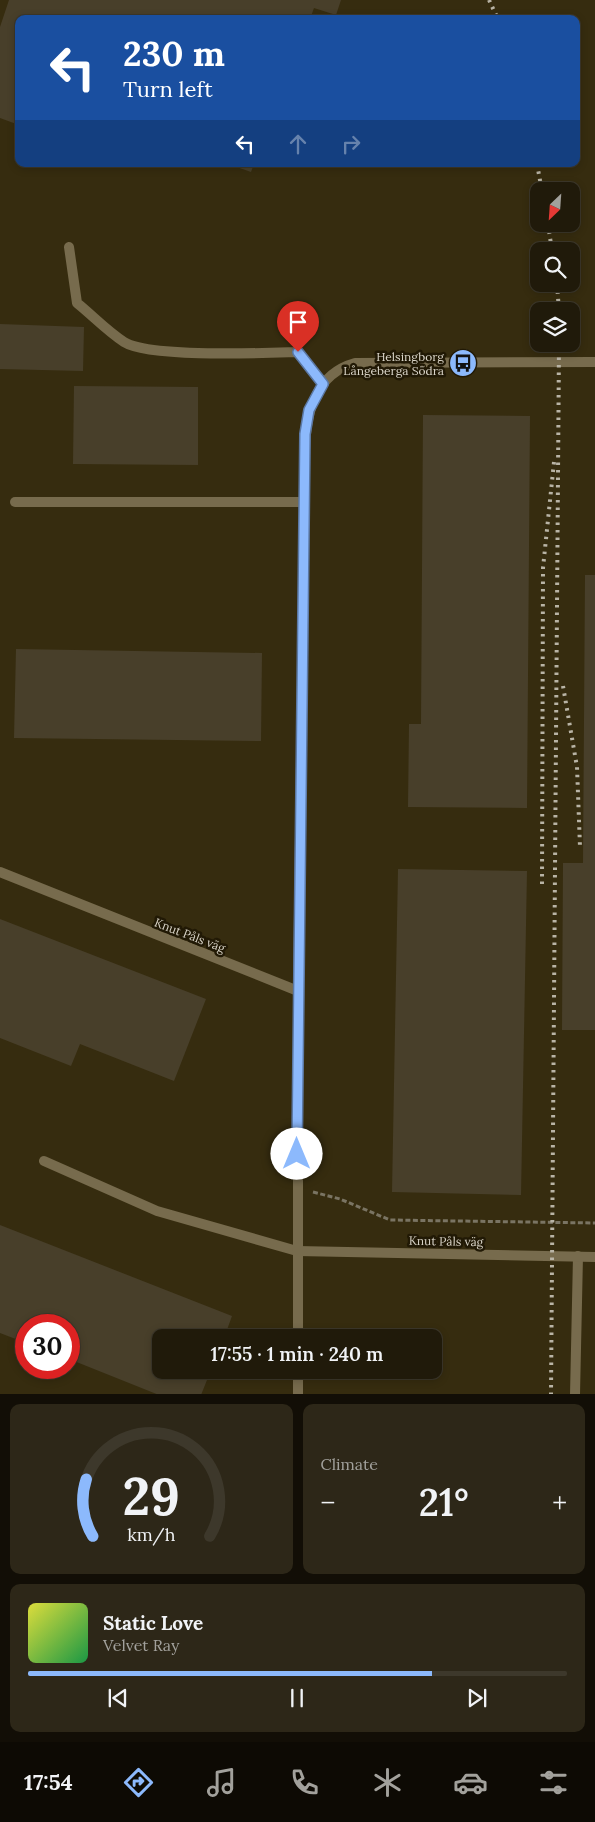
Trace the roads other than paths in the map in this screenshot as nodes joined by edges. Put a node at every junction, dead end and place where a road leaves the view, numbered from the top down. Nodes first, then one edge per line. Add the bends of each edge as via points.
1 (69, 247) dead end
2 (595, 362) edge
3 (323, 384) junction
4 (15, 502) dead end
5 (304, 502) junction
6 (0, 872) edge
7 (298, 991) junction
8 (44, 1161) dead end
9 (298, 1251) junction
10 (578, 1256) junction
11 (595, 1257) edge
12 (298, 1329) edge
13 (298, 1379) edge
14 (298, 1394) edge
15 (575, 1394) edge

1 - 3 street via 77,303 125,343 150,350 298,352
2 - 3 street via 355,363 339,369
3 - 5 street via 312,403 306,424
4 - 5 street
5 - 7 street
6 - 7 street, Knut Påls väg
7 - 9 street
8 - 9 street, Knut Påls väg via 158,1211
9 - 10 street, Knut Påls väg
9 - 12 street
10 - 11 street, Knut Påls väg
10 - 15 street
13 - 14 street

